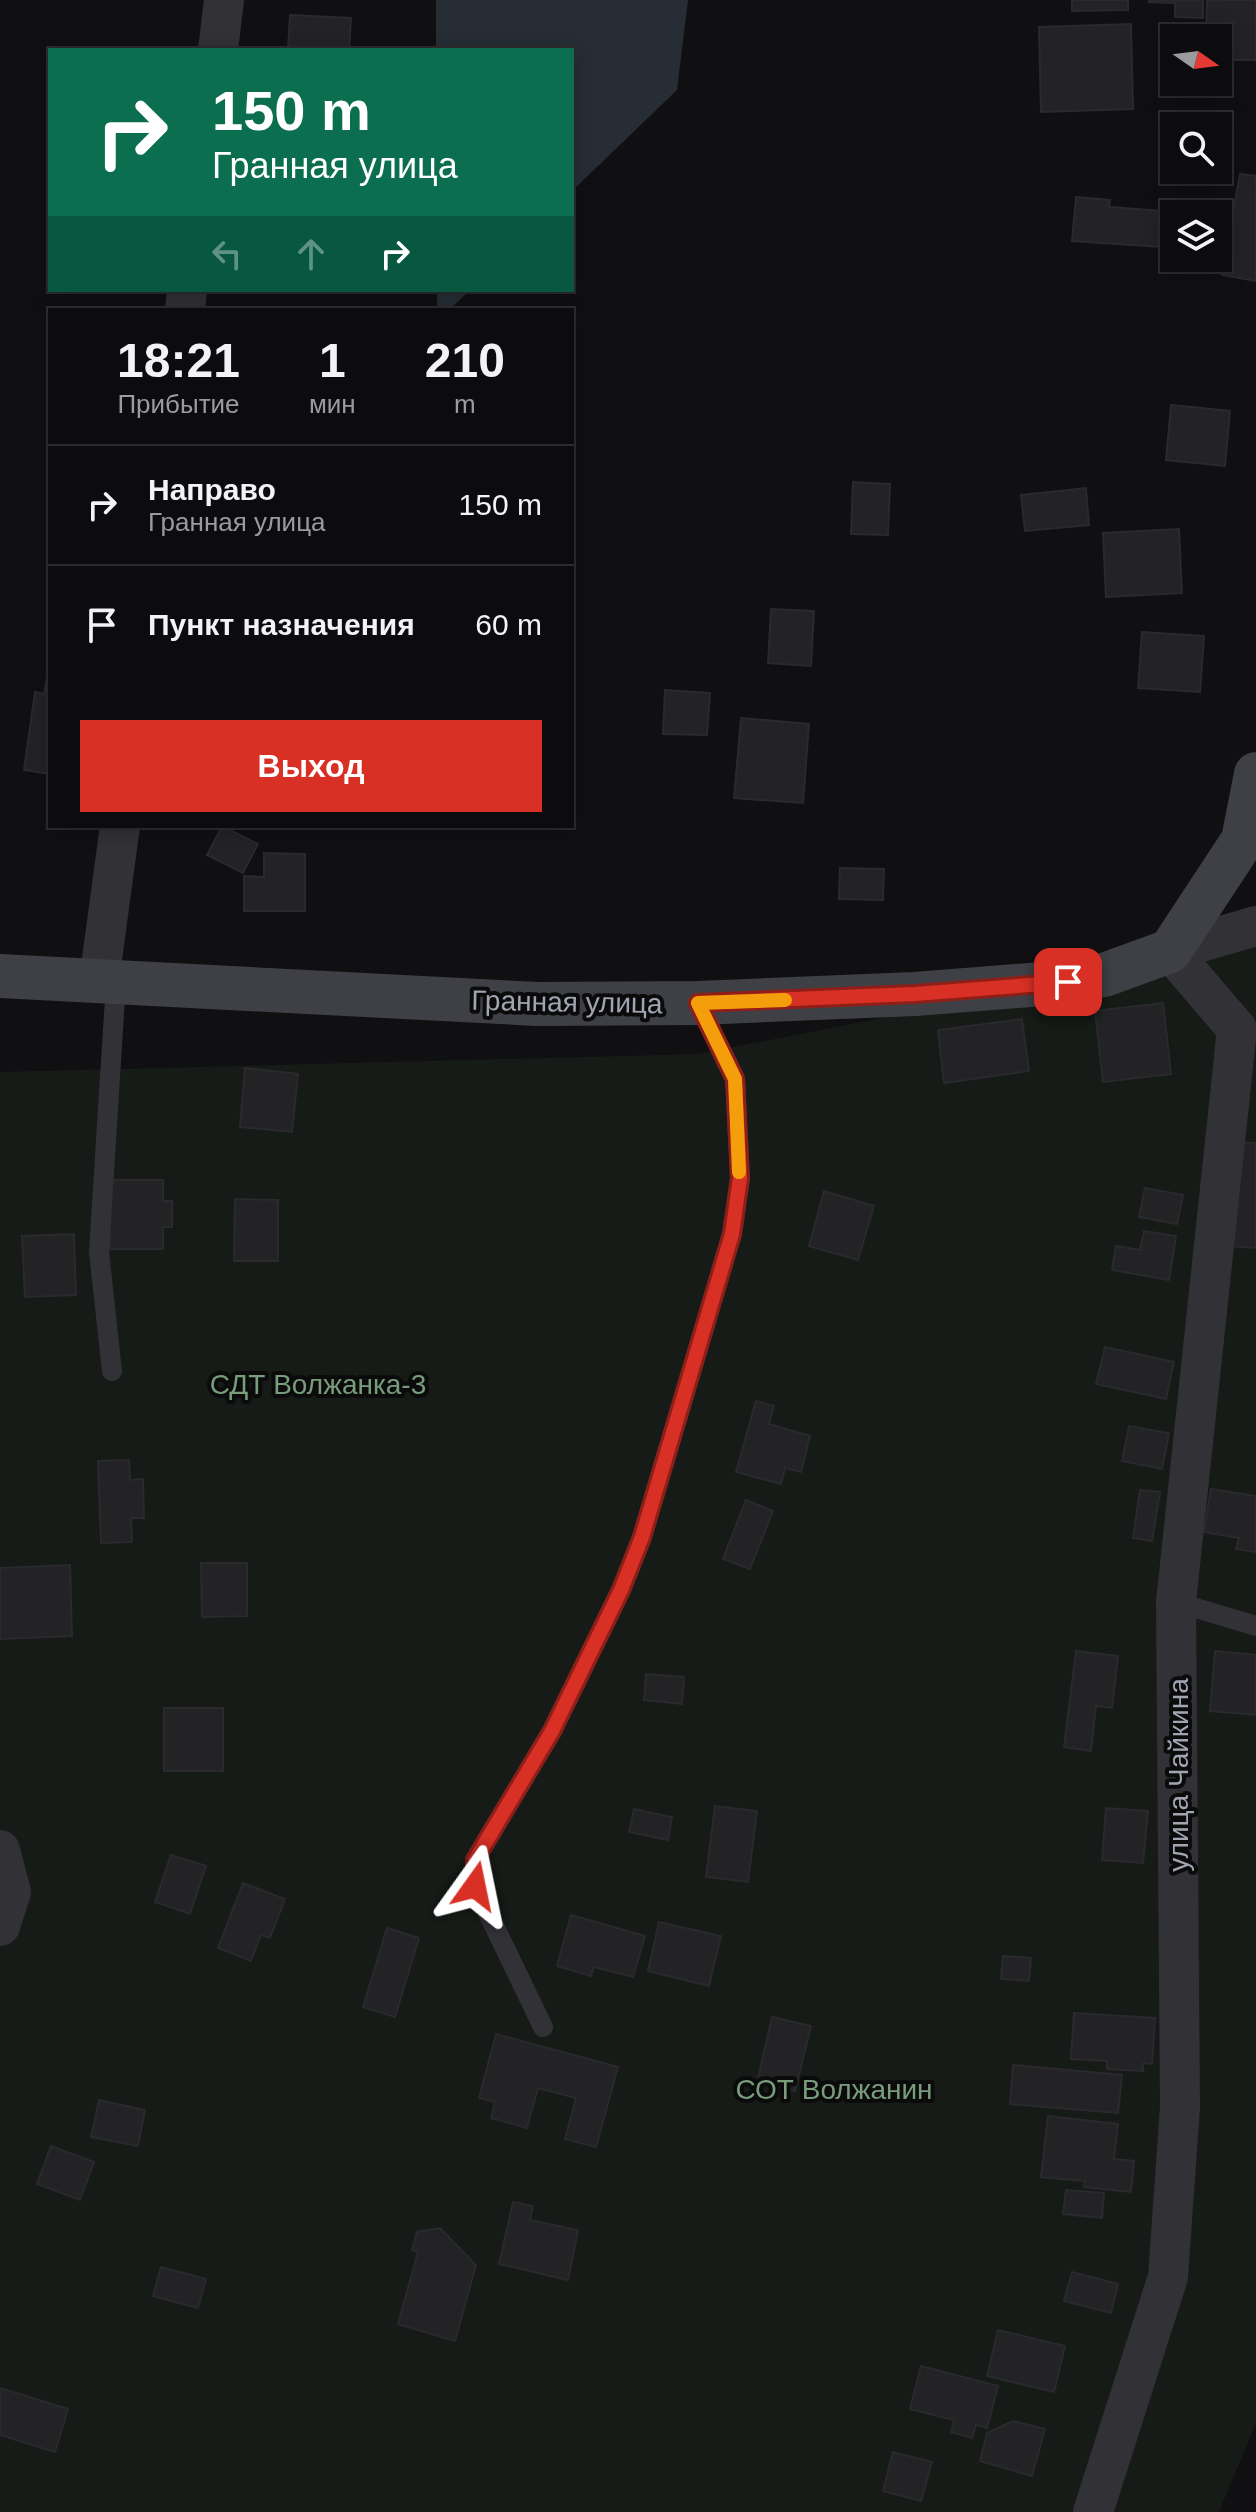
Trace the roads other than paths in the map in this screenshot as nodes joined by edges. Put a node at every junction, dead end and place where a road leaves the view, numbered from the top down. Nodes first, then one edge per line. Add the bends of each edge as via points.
1 (224, 0) edge
2 (218, 48) edge
3 (1256, 774) edge
4 (120, 828) edge
5 (1256, 926) edge
6 (1170, 951) junction
7 (0, 976) edge
8 (108, 982) junction
9 (698, 1003) junction
10 (112, 1371) dead end
11 (1176, 1602) junction
12 (1256, 1626) edge
13 (0, 1850) edge
14 (0, 1926) edge
15 (543, 2027) dead end
16 (1093, 2512) edge

1 - 2 street
3 - 6 street via 1243,840
4 - 8 street
5 - 6 street
6 - 9 street, Гранная улица via 1068,982
6 - 11 street, улица Чайкина via 1237,1029
7 - 8 street, Гранная улица
8 - 9 street, Гранная улица via 537,1004
8 - 10 lane via 99,1252
9 - 15 lane via 735,1079 740,1178 732,1234 642,1537 621,1590 552,1731 475,1860 475,1886
11 - 12 lane
11 - 16 street, улица Чайкина via 1180,2107 1168,2277
13 - 14 street via 11,1892

